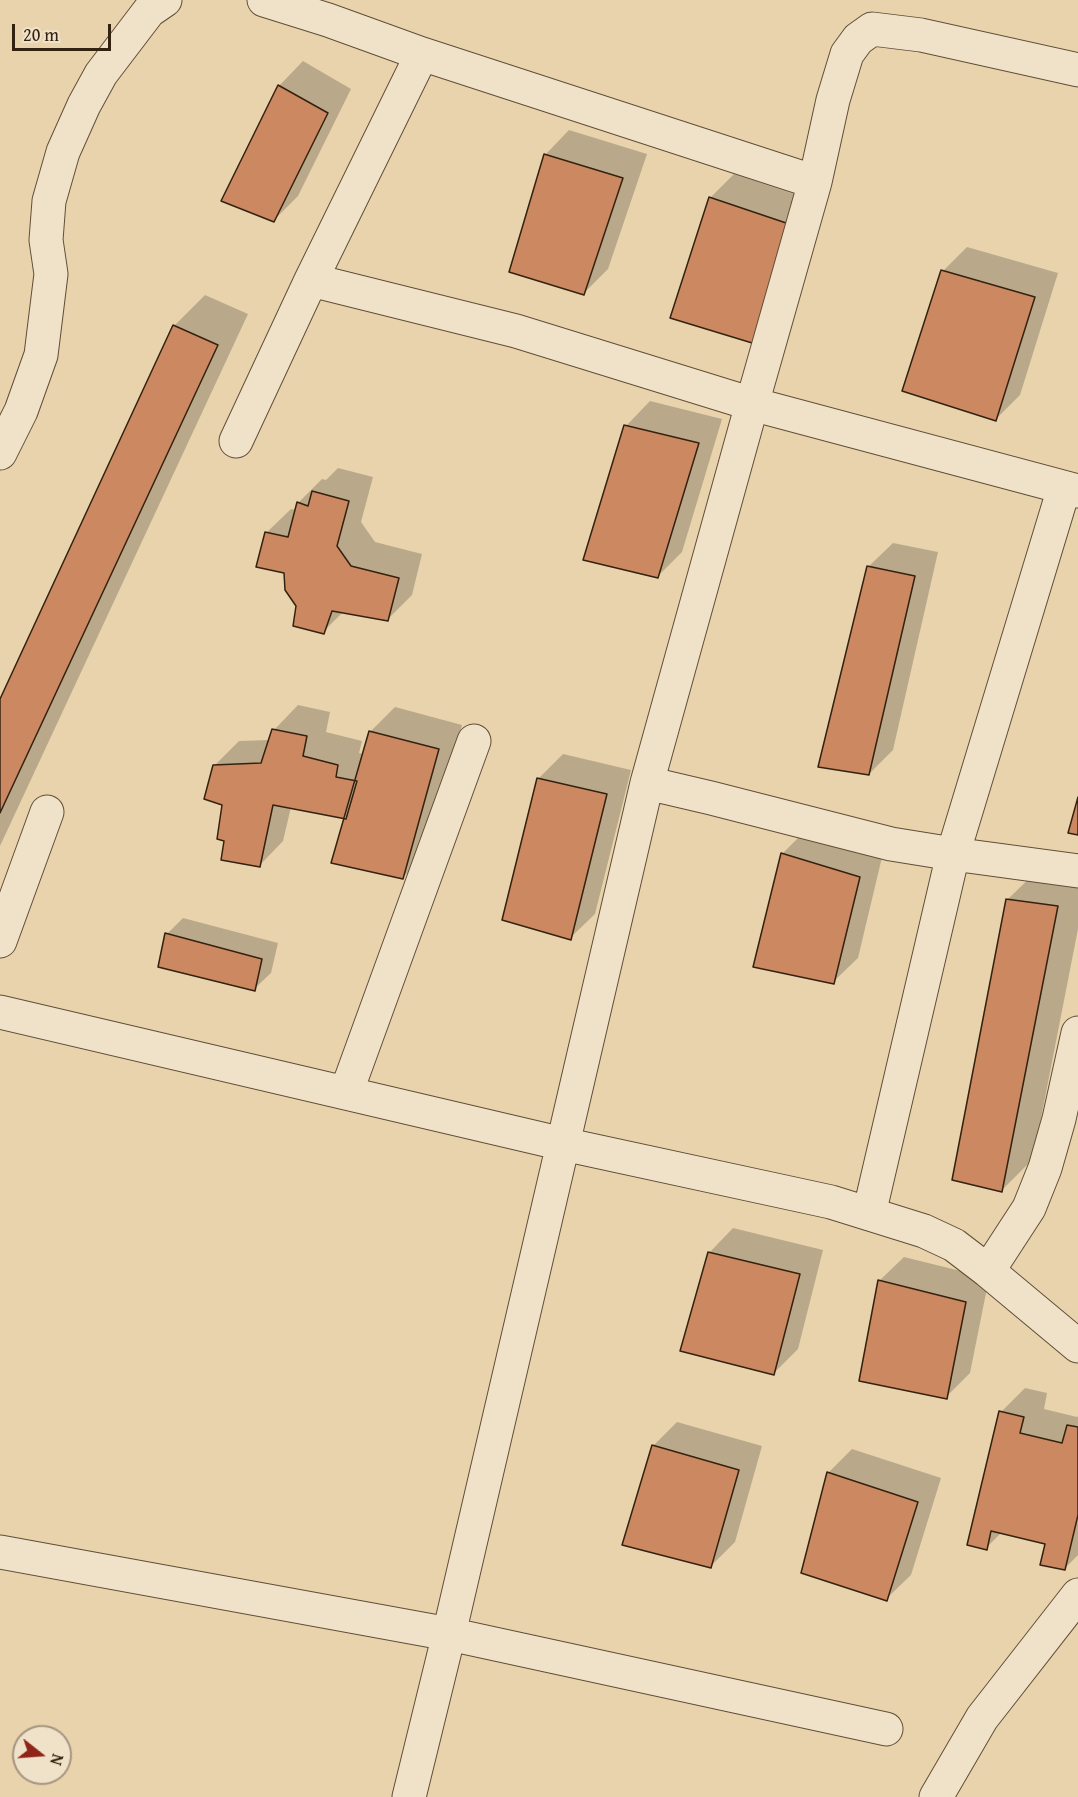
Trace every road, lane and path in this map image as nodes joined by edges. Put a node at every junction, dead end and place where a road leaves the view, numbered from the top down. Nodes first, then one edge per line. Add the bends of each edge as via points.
1 (165, 0) edge
2 (264, 0) edge
3 (422, 54) junction
4 (1078, 69) edge
5 (814, 182) junction
6 (311, 280) junction
7 (752, 404) junction
8 (236, 441) dead end
9 (0, 453) edge
10 (1071, 489) edge
11 (474, 741) dead end
12 (647, 783) junction
13 (47, 812) dead end
14 (953, 854) junction
15 (1078, 871) edge
16 (0, 941) edge
17 (0, 1012) edge
18 (1078, 1033) edge
19 (346, 1093) junction
20 (563, 1144) junction
21 (868, 1214) junction
22 (988, 1271) junction
23 (1078, 1346) edge
24 (0, 1552) edge
25 (1078, 1595) edge
26 (449, 1634) junction
27 (886, 1729) dead end
28 (409, 1797) edge
29 (936, 1797) edge

1 - 9 street via 149,11 101,74 63,152 49,201 46,240 51,274 41,355 21,411
2 - 3 street
3 - 5 street
3 - 6 street
4 - 5 street via 921,35 872,29 847,54
5 - 7 street
6 - 7 street via 516,331
6 - 8 street
7 - 10 street
7 - 12 street
10 - 14 street
11 - 19 street
12 - 14 street via 891,844
12 - 20 street
13 - 16 street
14 - 15 street
14 - 21 street
17 - 19 street
18 - 22 street via 1045,1168 1029,1208
19 - 20 street
20 - 21 street via 831,1202
20 - 26 street
21 - 22 street via 954,1245
22 - 23 street
24 - 26 street
25 - 29 street via 982,1718
26 - 27 street
26 - 28 street

